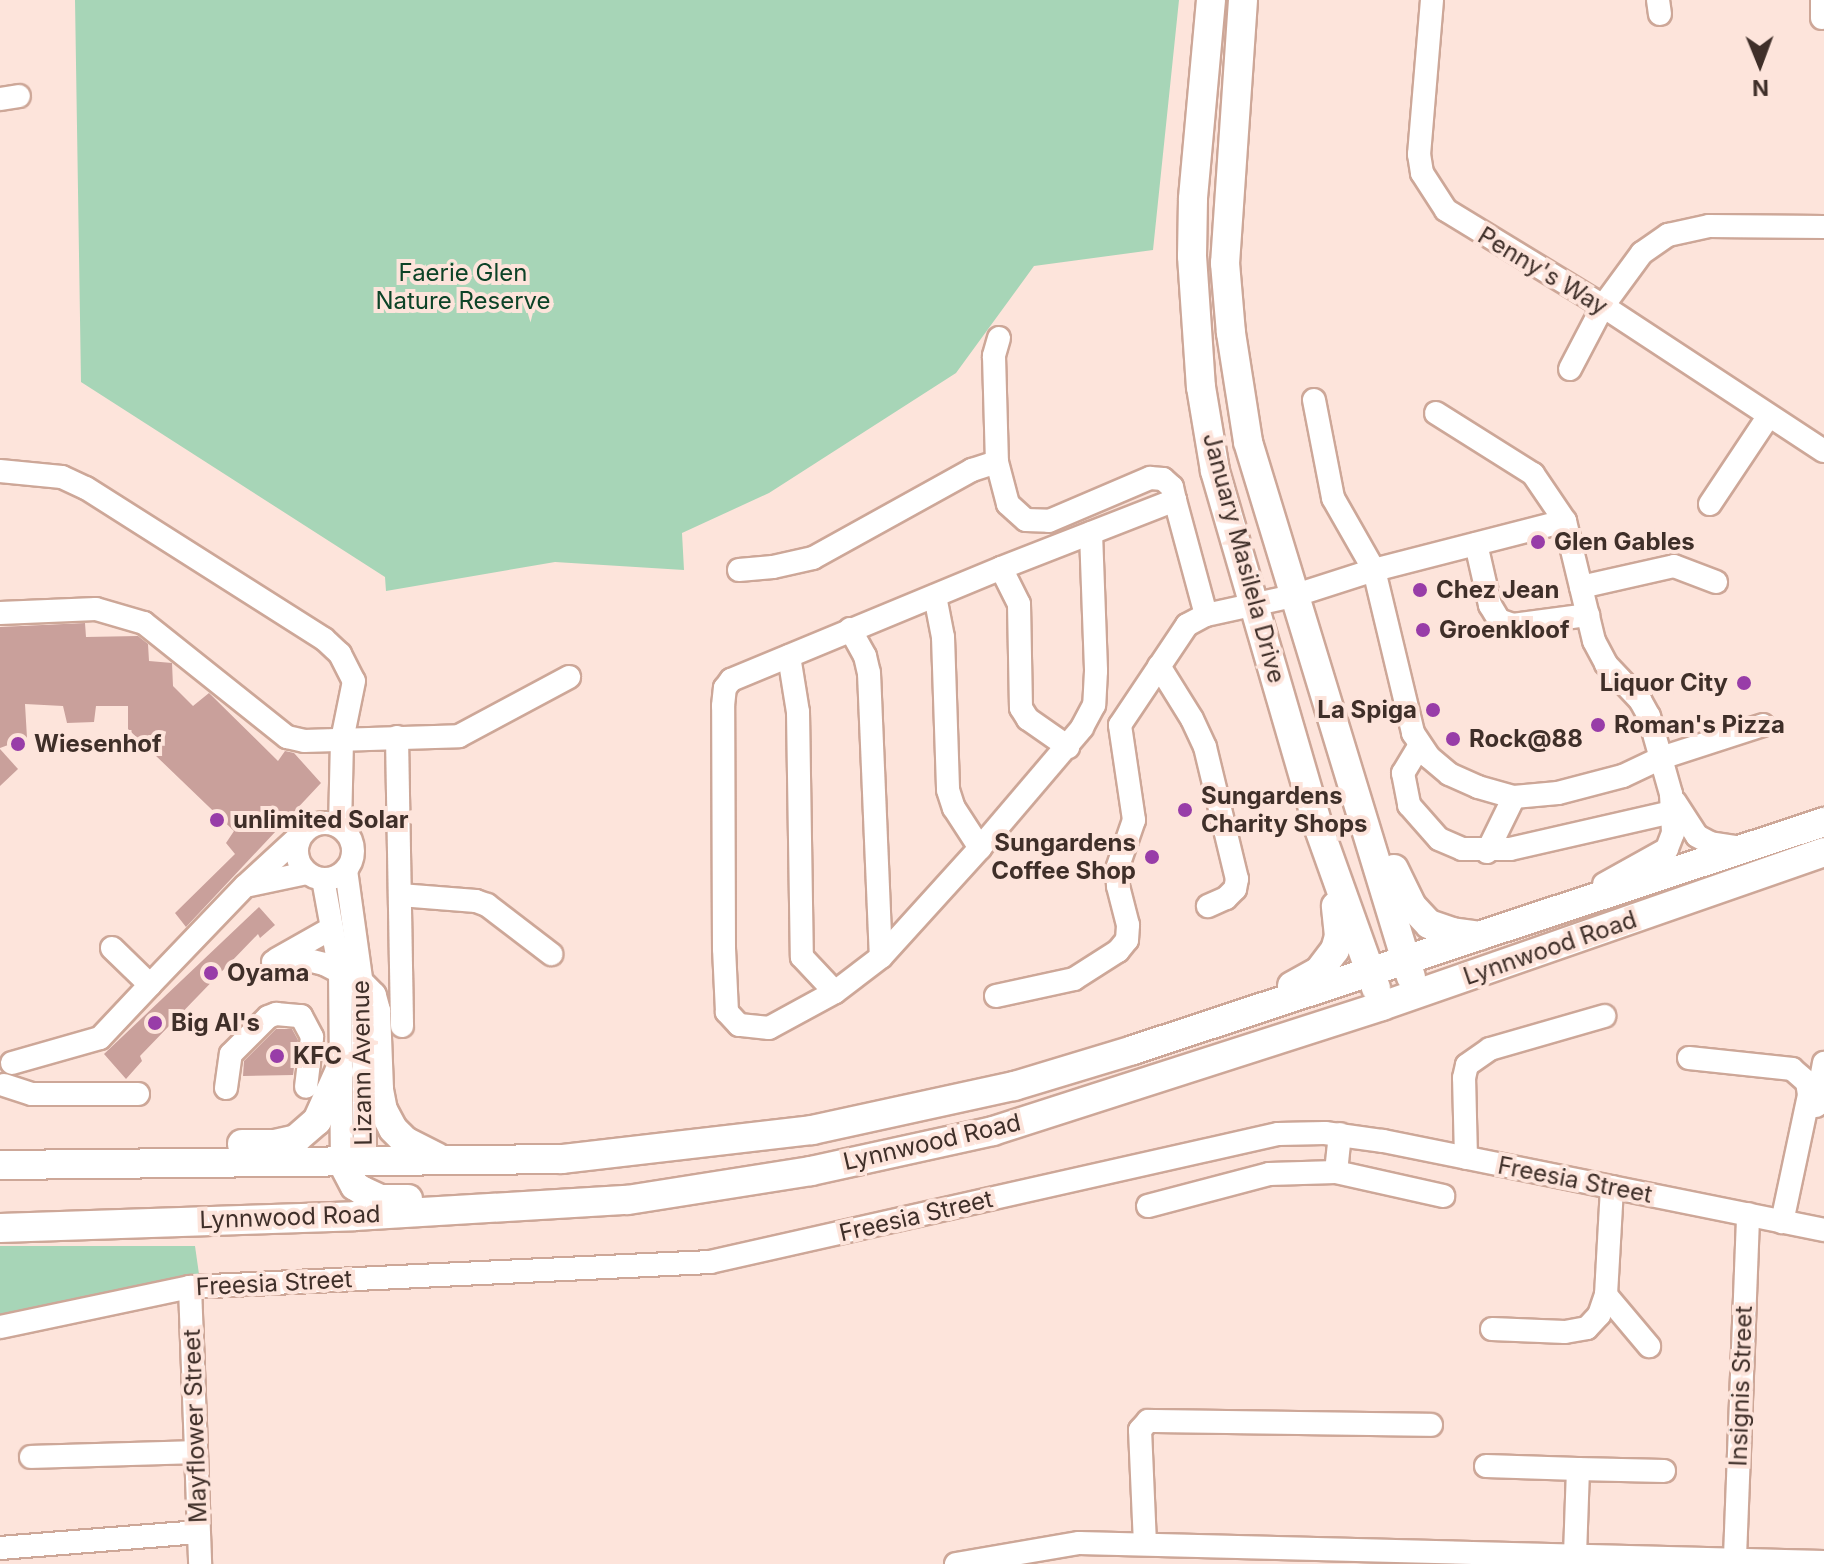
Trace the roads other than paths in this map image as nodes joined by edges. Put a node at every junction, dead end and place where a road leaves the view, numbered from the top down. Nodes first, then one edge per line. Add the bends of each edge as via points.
1 (1211, 0) edge
2 (1243, 0) edge
3 (1432, 0) edge
4 (1824, 227) edge
5 (1603, 306) junction
6 (999, 338) dead end
7 (1570, 369) dead end
8 (1314, 400) dead end
9 (1436, 413) dead end
10 (1768, 417) junction
11 (1824, 451) edge
12 (997, 462) junction
13 (0, 471) edge
14 (1175, 500) junction
15 (1710, 504) dead end
16 (1565, 521) junction
17 (1091, 533) junction
18 (1476, 544) junction
19 (1001, 568) junction
20 (739, 570) dead end
21 (1374, 570) junction
22 (1716, 582) dead end
23 (1581, 587) junction
24 (935, 596) junction
25 (1293, 596) junction
26 (1255, 606) junction
27 (0, 613) edge
28 (1206, 615) junction
29 (1588, 615) junction
30 (850, 629) junction
31 (789, 656) junction
32 (1159, 666) junction
33 (569, 677) dead end
34 (1763, 725) dead end
35 (397, 737) junction
36 (342, 740) junction
37 (1420, 745) junction
38 (1068, 747) junction
39 (1661, 758) junction
40 (339, 774) junction
41 (1358, 796) junction
42 (1514, 797) junction
43 (1671, 803) junction
44 (1824, 822) edge
45 (340, 827) junction
46 (308, 830) junction
47 (980, 848) junction
48 (1743, 848) junction
49 (1487, 852) junction
50 (1824, 852) edge
51 (346, 870) junction
52 (315, 876) junction
53 (1334, 877) junction
54 (245, 886) junction
55 (400, 895) junction
56 (1208, 906) dead end
57 (1515, 926) junction
58 (332, 928) junction
59 (1485, 936) junction
60 (112, 948) dead end
61 (551, 954) dead end
62 (881, 957) junction
63 (1407, 961) junction
64 (1369, 972) junction
65 (351, 979) junction
66 (150, 985) junction
67 (835, 992) junction
68 (1414, 995) junction
69 (996, 996) dead end
70 (1382, 1006) junction
71 (1604, 1016) dead end
72 (1216, 1023) junction
73 (402, 1026) dead end
74 (6, 1054) edge
75 (1689, 1058) dead end
76 (1824, 1063) edge
77 (339, 1072) junction
78 (2, 1086) edge
79 (306, 1087) dead end
80 (1822, 1087) edge
81 (226, 1088) dead end
82 (138, 1094) dead end
83 (1340, 1134) junction
84 (441, 1158) junction
85 (1466, 1158) junction
86 (354, 1162) junction
87 (0, 1165) edge
88 (67, 1165) junction
89 (1336, 1172) junction
90 (743, 1180) junction
91 (1612, 1187) junction
92 (363, 1191) junction
93 (1443, 1196) dead end
94 (1148, 1206) dead end
95 (1748, 1214) junction
96 (299, 1216) junction
97 (1786, 1223) junction
98 (0, 1228) edge
99 (1824, 1230) edge
100 (190, 1287) junction
101 (1606, 1295) junction
102 (0, 1327) edge
103 (1492, 1329) dead end
104 (1649, 1346) dead end
105 (1431, 1425) dead end
106 (196, 1452) junction
107 (31, 1457) dead end
108 (1486, 1466) dead end
109 (1578, 1469) junction
110 (1664, 1471) dead end
111 (198, 1532) junction
112 (1145, 1544) junction
113 (0, 1548) edge
114 (1575, 1554) junction
115 (1735, 1557) junction
116 (1824, 1562) edge
117 (200, 1564) edge
118 (956, 1564) edge

1 - 26 main road, January Masilela Drive via 1193,199 1196,335 1215,471
2 - 25 main road, January Masilela Drive via 1225,263 1248,442
3 - 5 street, Penny's Way via 1419,154 1431,192 1472,228
4 - 5 street via 1686,228 1642,253
5 - 7 street
5 - 10 street, Penny's Way
6 - 12 street via 994,356
8 - 21 street via 1333,498
9 - 16 street via 1533,474
10 - 11 street, Penny's Way
10 - 15 street
12 - 14 street via 1008,504 1026,520 1064,517 1150,478 1163,479
12 - 20 street via 972,470 813,558
13 - 36 street via 54,476 86,488 324,639 340,654 354,681
14 - 17 street
14 - 28 street
16 - 18 street
16 - 23 street
17 - 19 street
17 - 38 street via 1094,705
18 - 21 street
18 - 29 street via 1490,605 1499,620 1513,625
19 - 24 street
19 - 38 street via 1019,604 1021,708
21 - 25 street
21 - 37 street via 1409,721
22 - 23 street via 1678,566
23 - 29 street
24 - 30 street
24 - 47 street via 943,637 948,790
25 - 26 street
25 - 41 main road, January Masilela Drive
26 - 28 street
26 - 53 main road, January Masilela Drive
27 - 36 street via 96,609 144,623 287,737
28 - 32 street via 1187,625
29 - 39 street via 1606,664 1643,706
30 - 31 street
30 - 62 street via 869,673
31 - 67 street via 798,712 802,957
31 - 67 street via 731,680 725,688 727,1012 739,1025 769,1028
32 - 56 street via 1205,747 1237,879 1226,898
32 - 69 street via 1123,719 1120,732 1134,820 1117,869 1127,940 1074,979
33 - 35 street via 469,733
34 - 39 street
35 - 36 street
35 - 55 street
36 - 40 street
37 - 42 street via 1449,774
37 - 49 street via 1403,773 1409,805 1439,839
38 - 47 street
39 - 42 street via 1604,782
39 - 43 street
40 - 45 street
40 - 46 street
41 - 59 main road via 1412,906 1429,924
41 - 63 main road, January Masilela Drive
42 - 49 street
43 - 48 street via 1697,836
43 - 49 street
43 - 57 street via 1673,833 1664,853 1550,903
44 - 48 main road, Lynnwood Road
45 - 46 street
45 - 51 street via 352,842
46 - 52 street via 297,853
46 - 54 street
47 - 62 street
48 - 57 main road, Lynnwood Road
50 - 68 main road, Lynnwood Road
51 - 52 street
51 - 65 street, Lizann Avenue
52 - 54 street
52 - 58 street, Lizann Avenue
53 - 64 main road, January Masilela Drive
53 - 72 main road via 1339,936 1329,960 1293,986
54 - 66 street
55 - 61 street via 476,901
55 - 73 street
57 - 59 main road, Lynnwood Road
58 - 65 street, Lizann Avenue
58 - 65 street via 273,962 300,958
59 - 63 main road, Lynnwood Road
60 - 66 street
62 - 67 street
63 - 64 main road, Lynnwood Road
63 - 68 main road, January Masilela Drive
64 - 70 main road, January Masilela Drive
64 - 72 main road, Lynnwood Road
65 - 77 street, Lizann Avenue
65 - 84 main road via 372,996 376,1011 383,1110 405,1141
65 - 86 street, Lizann Avenue
66 - 74 street via 100,1038
68 - 70 main road, Lynnwood Road
70 - 90 main road, Lynnwood Road via 993,1131 811,1171
71 - 85 street via 1490,1049 1467,1065
72 - 84 main road, Lynnwood Road via 1014,1086 812,1130 562,1159
74 - 78 street
75 - 97 street via 1792,1069 1807,1082
76 - 80 street
77 - 86 street, Lizann Avenue
77 - 88 main road via 317,1121 296,1139 141,1148
78 - 82 street via 32,1094
79 - 81 street via 312,1037 301,1016 276,1014 231,1054
80 - 97 street
83 - 85 street, Freesia Street
83 - 89 street
83 - 100 street, Freesia Street via 1278,1134 1235,1142 710,1262
84 - 86 main road, Lynnwood Road
85 - 91 street, Freesia Street
86 - 88 main road, Lynnwood Road
86 - 92 main road
87 - 88 main road, Lynnwood Road
89 - 93 street
89 - 94 street via 1269,1174
90 - 92 main road via 414,1199 380,1199
90 - 96 main road, Lynnwood Road via 628,1200
91 - 95 street, Freesia Street
91 - 101 street
92 - 96 main road via 346,1211
95 - 97 street, Freesia Street
95 - 115 street, Insignis Street
96 - 98 main road, Lynnwood Road
97 - 99 street, Freesia Street
100 - 102 street, Freesia Street
100 - 106 street, Mayflower Street
101 - 103 street via 1587,1328
101 - 104 street
105 - 112 street via 1148,1421 1140,1430
106 - 107 street
106 - 111 street, Mayflower Street
108 - 109 street
109 - 110 street
109 - 114 street
111 - 113 street
111 - 117 street, Mayflower Street
112 - 114 street
112 - 118 street via 1079,1543
114 - 115 street
115 - 116 street

